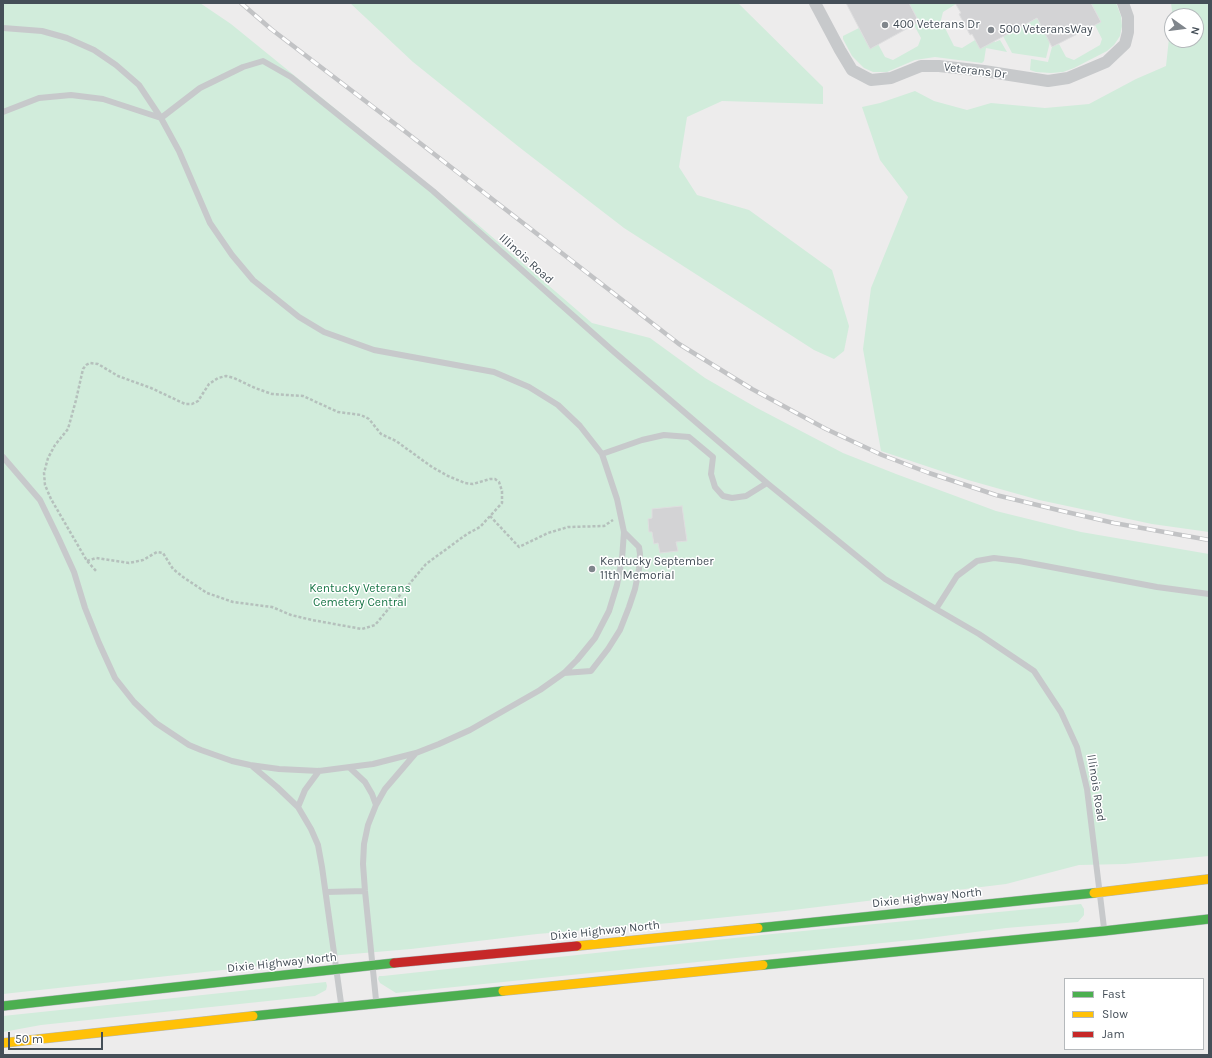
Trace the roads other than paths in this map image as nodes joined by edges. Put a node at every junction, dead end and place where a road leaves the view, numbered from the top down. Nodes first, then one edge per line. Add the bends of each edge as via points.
1 (815, 3) edge
2 (1123, 3) edge
3 (3, 28) edge
4 (3, 112) edge
5 (161, 118) junction
6 (602, 454) junction
7 (3, 457) edge
8 (767, 483) junction
9 (624, 532) junction
10 (1209, 594) edge
11 (936, 609) junction
12 (564, 673) junction
13 (416, 752) junction
14 (250, 765) junction
15 (350, 768) junction
16 (319, 770) junction
17 (376, 805) junction
18 (298, 806) junction
19 (1209, 879) edge
20 (365, 890) junction
21 (326, 892) junction
22 (1099, 892) junction
23 (1209, 918) edge
24 (1104, 931) junction
25 (372, 966) junction
26 (336, 969) junction
27 (377, 1004) junction
28 (3, 1006) edge
29 (341, 1006) junction
30 (3, 1043) edge

1 - 2 street, Veterans Dr via 852,70 871,80 891,78 921,66 939,66 984,70 1048,81 1068,78 1106,62 1125,44 1128,17
3 - 5 lane via 42,31 67,38 94,50 139,85
4 - 5 lane via 39,98 71,95 103,99
5 - 6 lane via 179,151 210,223 232,255 253,280 299,317 324,332 374,350 494,372 529,387 558,405 580,426
5 - 8 lane, Illinois Road via 200,88 243,67 263,61 291,77 433,191 612,351
6 - 8 lane via 664,435 689,437 713,457 711,474 715,488 723,496 746,496
6 - 9 lane via 617,499
7 - 14 lane via 40,500 74,572 85,608 115,678 134,702 156,724 189,745 232,762
8 - 11 lane, Illinois Road via 885,579
9 - 12 lane via 622,559 609,611 594,638
9 - 12 lane via 639,547 640,554 635,589 620,630 592,671
10 - 11 lane via 994,558 977,561 957,576
11 - 22 lane, lllinois Road via 1034,671 1061,712 1078,747 1087,789
12 - 13 lane via 540,690 470,730
13 - 15 lane
13 - 17 lane via 385,789
14 - 16 lane
14 - 18 lane
15 - 16 lane
15 - 17 lane via 365,782
16 - 18 lane via 305,790
17 - 20 lane via 364,844
18 - 21 lane via 318,844
19 - 22 highway, Dixie Highway North
20 - 21 lane
20 - 25 lane
21 - 26 lane
22 - 24 lane, lllinois Road
22 - 25 highway, Dixie Highway North
23 - 24 highway
24 - 27 highway
25 - 26 highway, Dixie Highway North
25 - 27 lane
26 - 28 highway, Dixie Highway North
26 - 29 lane
27 - 29 highway
29 - 30 highway

